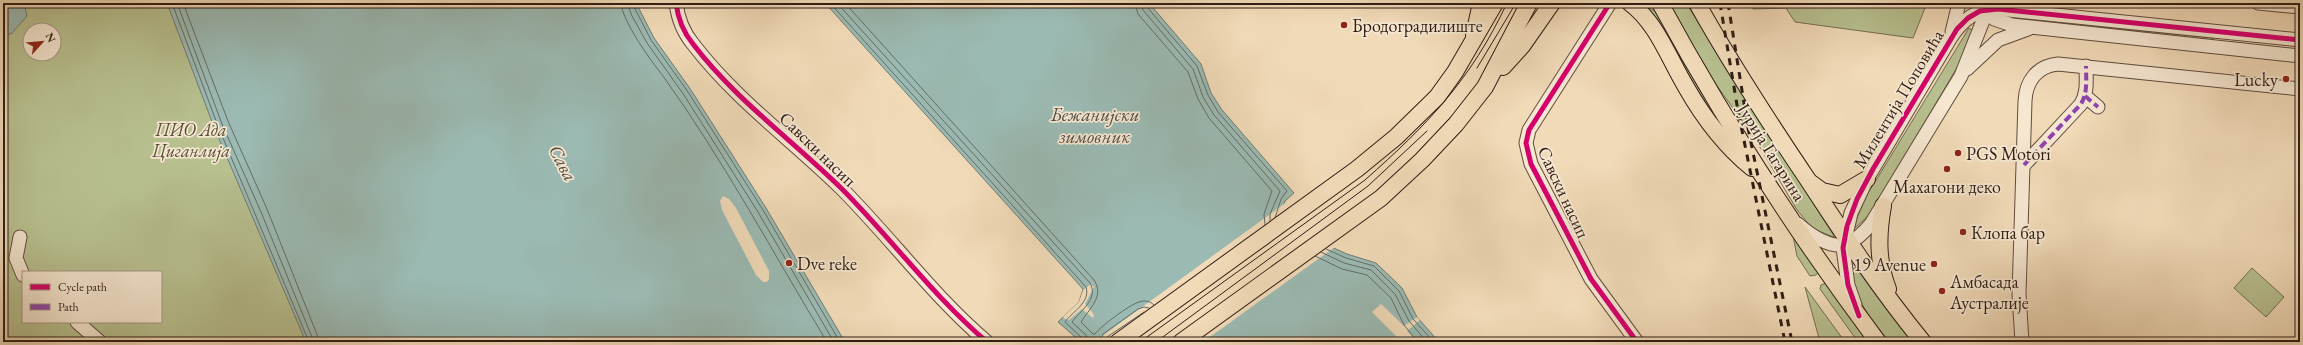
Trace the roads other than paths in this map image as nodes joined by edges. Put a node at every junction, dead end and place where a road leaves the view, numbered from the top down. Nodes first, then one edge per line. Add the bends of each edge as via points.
1 (676, 3) edge
2 (1481, 3) edge
3 (1495, 3) edge
4 (1529, 3) edge
5 (1553, 3) edge
6 (1630, 3) edge
7 (1650, 3) edge
8 (1697, 3) edge
9 (1959, 3) edge
10 (2258, 3) edge
11 (1612, 5) edge
12 (2021, 7) edge
13 (2300, 7) edge
14 (1662, 8) edge
15 (1986, 8) edge
16 (2033, 28) junction
17 (1950, 39) junction
18 (2300, 40) edge
19 (1472, 46) junction
20 (2300, 56) edge
21 (2086, 66) junction
22 (1493, 75) junction
23 (1961, 76) junction
24 (2300, 89) edge
25 (2085, 96) junction
26 (2098, 107) dead end
27 (2024, 165) junction
28 (1763, 176) junction
29 (1867, 179) junction
30 (1809, 182) junction
31 (1883, 206) junction
32 (1787, 214) junction
33 (20, 238) dead end
34 (1846, 241) junction
35 (22, 273) edge
36 (1894, 306) junction
37 (1859, 316) junction
38 (78, 323) edge
39 (100, 342) edge
40 (987, 342) edge
41 (1118, 342) edge
42 (1181, 342) edge
43 (1637, 342) edge
44 (1878, 342) edge
45 (1924, 342) edge
46 (2022, 342) edge

1 - 40 street, Савски насип via 682,27 692,43 727,83 842,190 962,320
2 - 19 main road
3 - 19 main road
4 - 22 main road
5 - 22 main road via 1522,46
6 - 28 main road via 1652,27 1701,112 1743,160
7 - 14 street
8 - 30 main road, Јурија Гагарина via 1739,75
9 - 17 street
10 - 13 street
11 - 43 street, Савски насип via 1529,130 1526,143 1531,164 1591,280
12 - 15 street
12 - 18 street
14 - 28 main road, Јурија Гагарина
15 - 16 street via 2002,23
15 - 17 street, Милентија Поповића via 1962,23
15 - 23 street
16 - 20 street
16 - 23 street via 1998,40
17 - 29 street, Милентија Поповића
19 - 41 main road via 1437,98 1396,137 1357,169
21 - 24 street
21 - 25 street
21 - 27 street via 2050,65 2032,77 2025,93
22 - 42 main road via 1444,138 1381,198
23 - 31 street
25 - 26 street
25 - 27 street via 2056,132
27 - 46 street via 2019,294
28 - 32 main road, Јурија Гагарина
29 - 30 main road via 1840,194 1822,191
29 - 34 street, Милентија Поповића via 1851,213
30 - 34 main road, Јурија Гагарина
31 - 34 street via 1871,224
31 - 36 main road via 1879,238 1880,262
32 - 34 street via 1816,237 1827,242
32 - 37 main road, Јурија Гагарина
33 - 35 street via 16,258
34 - 36 main road, Јурија Гагарина
34 - 37 street, Милентија Поповића via 1848,285
36 - 45 main road, Јурија Гагарина
37 - 44 main road, Јурија Гагарина
38 - 39 street

